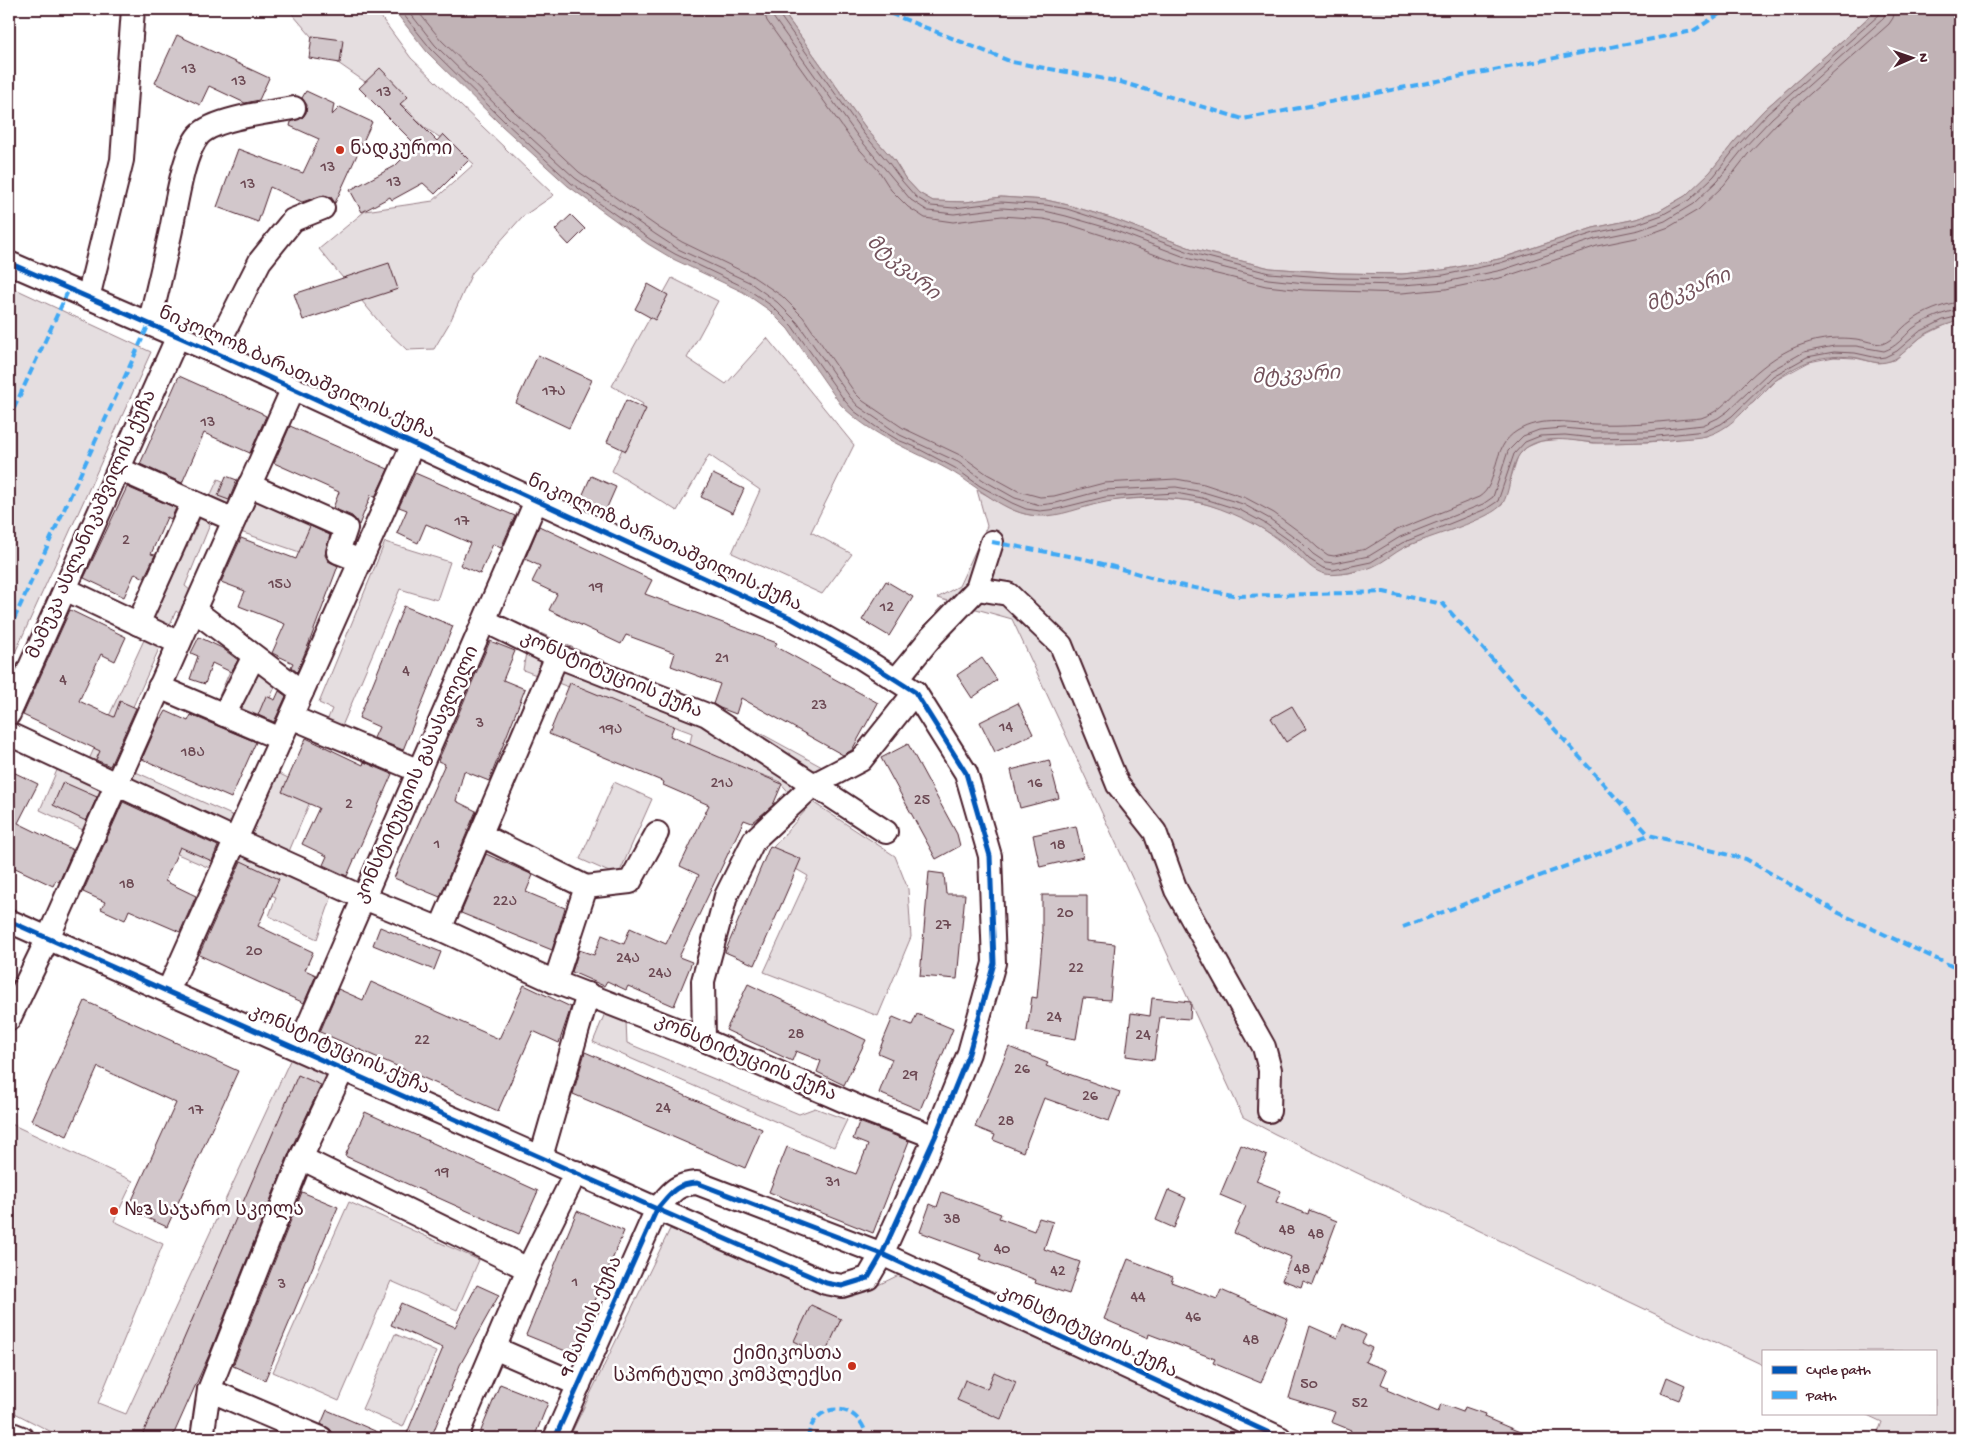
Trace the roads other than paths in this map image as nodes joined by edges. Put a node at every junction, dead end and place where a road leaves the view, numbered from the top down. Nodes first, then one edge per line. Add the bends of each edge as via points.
1 (133, 9) edge
2 (294, 108) dead end
3 (323, 208) dead end
4 (9, 263) edge
5 (88, 298) junction
6 (149, 324) junction
7 (178, 336) junction
8 (214, 352) junction
9 (293, 388) junction
10 (413, 444) junction
11 (119, 469) junction
12 (249, 486) junction
13 (536, 501) junction
14 (193, 502) junction
15 (234, 520) junction
16 (992, 542) dead end
17 (361, 561) junction
18 (65, 589) junction
19 (977, 589) junction
20 (194, 610) junction
21 (485, 621) junction
22 (138, 624) junction
23 (179, 643) junction
24 (254, 656) junction
25 (557, 656) junction
26 (896, 680) junction
27 (159, 687) junction
28 (302, 692) junction
29 (915, 692) junction
30 (9, 714) edge
31 (224, 715) junction
32 (291, 717) junction
33 (9, 734) edge
34 (281, 739) junction
35 (419, 771) junction
36 (117, 784) junction
37 (813, 785) junction
38 (886, 832) dead end
39 (657, 833) dead end
40 (481, 835) junction
41 (236, 840) junction
42 (586, 887) junction
43 (364, 898) junction
44 (9, 920) edge
45 (440, 929) junction
46 (48, 938) junction
47 (555, 982) junction
48 (168, 991) junction
49 (588, 994) junction
50 (9, 1019) edge
51 (704, 1040) junction
52 (298, 1049) junction
53 (343, 1069) junction
54 (1269, 1111) dead end
55 (936, 1137) junction
56 (541, 1157) junction
57 (300, 1158) junction
58 (576, 1172) junction
59 (657, 1209) junction
60 (882, 1254) junction
61 (528, 1269) junction
62 (494, 1348) junction
63 (578, 1385) junction
64 (209, 1390) junction
65 (10, 1438) edge
66 (22, 1438) edge
67 (202, 1438) edge
68 (321, 1438) edge
69 (456, 1438) edge
70 (555, 1438) edge
71 (1280, 1438) edge

1 - 5 street via 122,160
2 - 6 street via 218,124 199,135 188,155
3 - 8 street via 293,220 260,261
4 - 5 street, ნიკოლოზ ბარათაშვილის ქუჩა
5 - 6 street, ნიკოლოზ ბარათაშვილის ქუჩა
6 - 7 street, ნიკოლოზ ბარათაშვილის ქუჩა
7 - 8 street, ნიკოლოზ ბარათაშვილის ქუჩა
7 - 11 street, მამუკა ასლანიკაშვილის ქუჩა
8 - 9 street, ნიკოლოზ ბარათაშვილის ქუჩა
9 - 10 street, ნიკოლოზ ბარათაშვილის ქუჩა
9 - 12 street
10 - 13 street, ნიკოლოზ ბარათაშვილის ქუჩა
10 - 17 street
11 - 14 street
11 - 18 street, მამუკა ასლანიკაშვილის ქუჩა
12 - 15 street
12 - 17 street via 346,528 338,552
13 - 21 street, კონსტიტუციის გასასვლელი
13 - 26 street, ნიკოლოზ ბარათაშვილის ქუჩა via 791,618
14 - 15 street
14 - 22 street
15 - 20 street
16 - 19 street
17 - 28 street
18 - 22 street
18 - 30 street, მამუკა ასლანიკაშვილის ქუჩა
19 - 26 street
19 - 54 street via 1008,594 1061,645 1118,785 1155,832 1176,890 1264,1047 1270,1070
20 - 23 street
20 - 24 street
21 - 25 street, კონსტიტუციის ქუჩა
21 - 35 street, კონსტიტუციის გასასვლელი
22 - 23 street
23 - 27 street
24 - 28 street
24 - 31 street
25 - 37 street, კონსტიტუციის ქუჩა via 707,715
25 - 40 street
26 - 29 street, ნიკოლოზ ბარათაშვილის ქუჩა
27 - 31 street
27 - 36 street
28 - 32 street
29 - 37 street via 861,760
29 - 55 street, ნიკოლოზ ბარათაშვილის ქუჩა via 966,774 990,856 994,963 969,1053
31 - 34 street
32 - 34 street
32 - 35 street
33 - 36 street, კონსტიტუციის ქუჩა
34 - 41 street
35 - 43 street, კონსტიტუციის გასასვლელი
36 - 41 street, კონსტიტუციის ქუჩა
36 - 46 street
37 - 38 street, კონსტიტუციის ქუჩა
37 - 51 street via 754,840 726,896 703,982
39 - 42 street via 630,882
40 - 42 street
40 - 45 street
41 - 43 street, კონსტიტუციის ქუჩა
41 - 48 street
42 - 47 street
43 - 45 street, კონსტიტუციის ქუჩა
43 - 52 street, კონსტიტუციის გასასვლელი
44 - 46 street, კონსტიტუციის ქუჩა
45 - 47 street, კონსტიტუციის ქუჩა
46 - 48 street, კონსტიტუციის ქუჩა
46 - 50 street
47 - 49 street, კონსტიტუციის ქუჩა
48 - 52 street, კონსტიტუციის ქუჩა
49 - 51 street, კონსტიტუციის ქუჩა
49 - 56 street
51 - 55 street, კონსტიტუციის ქუჩა
52 - 53 street, კონსტიტუციის ქუჩა
53 - 56 street, კონსტიტუციის ქუჩა
53 - 57 street
55 - 60 street, ნიკოლოზ ბარათაშვილის ქუჩა
56 - 58 street, კონსტიტუციის ქუჩა
57 - 61 street
57 - 64 street
58 - 59 street, კონსტიტუციის ქუჩა
58 - 61 street
59 - 60 street, კონსტიტუციის ქუჩა via 676,1189 697,1183
59 - 60 street, კონსტიტუციის ქუჩა via 826,1283 842,1286 868,1278
59 - 63 street, 9 მაისის ქუჩა
60 - 71 street, კონსტიტუციის ქუჩა
61 - 62 street
62 - 63 street
62 - 69 street
63 - 70 street, 9 მაისის ქუჩა
64 - 67 street
64 - 68 street
65 - 66 street via 12,1434

